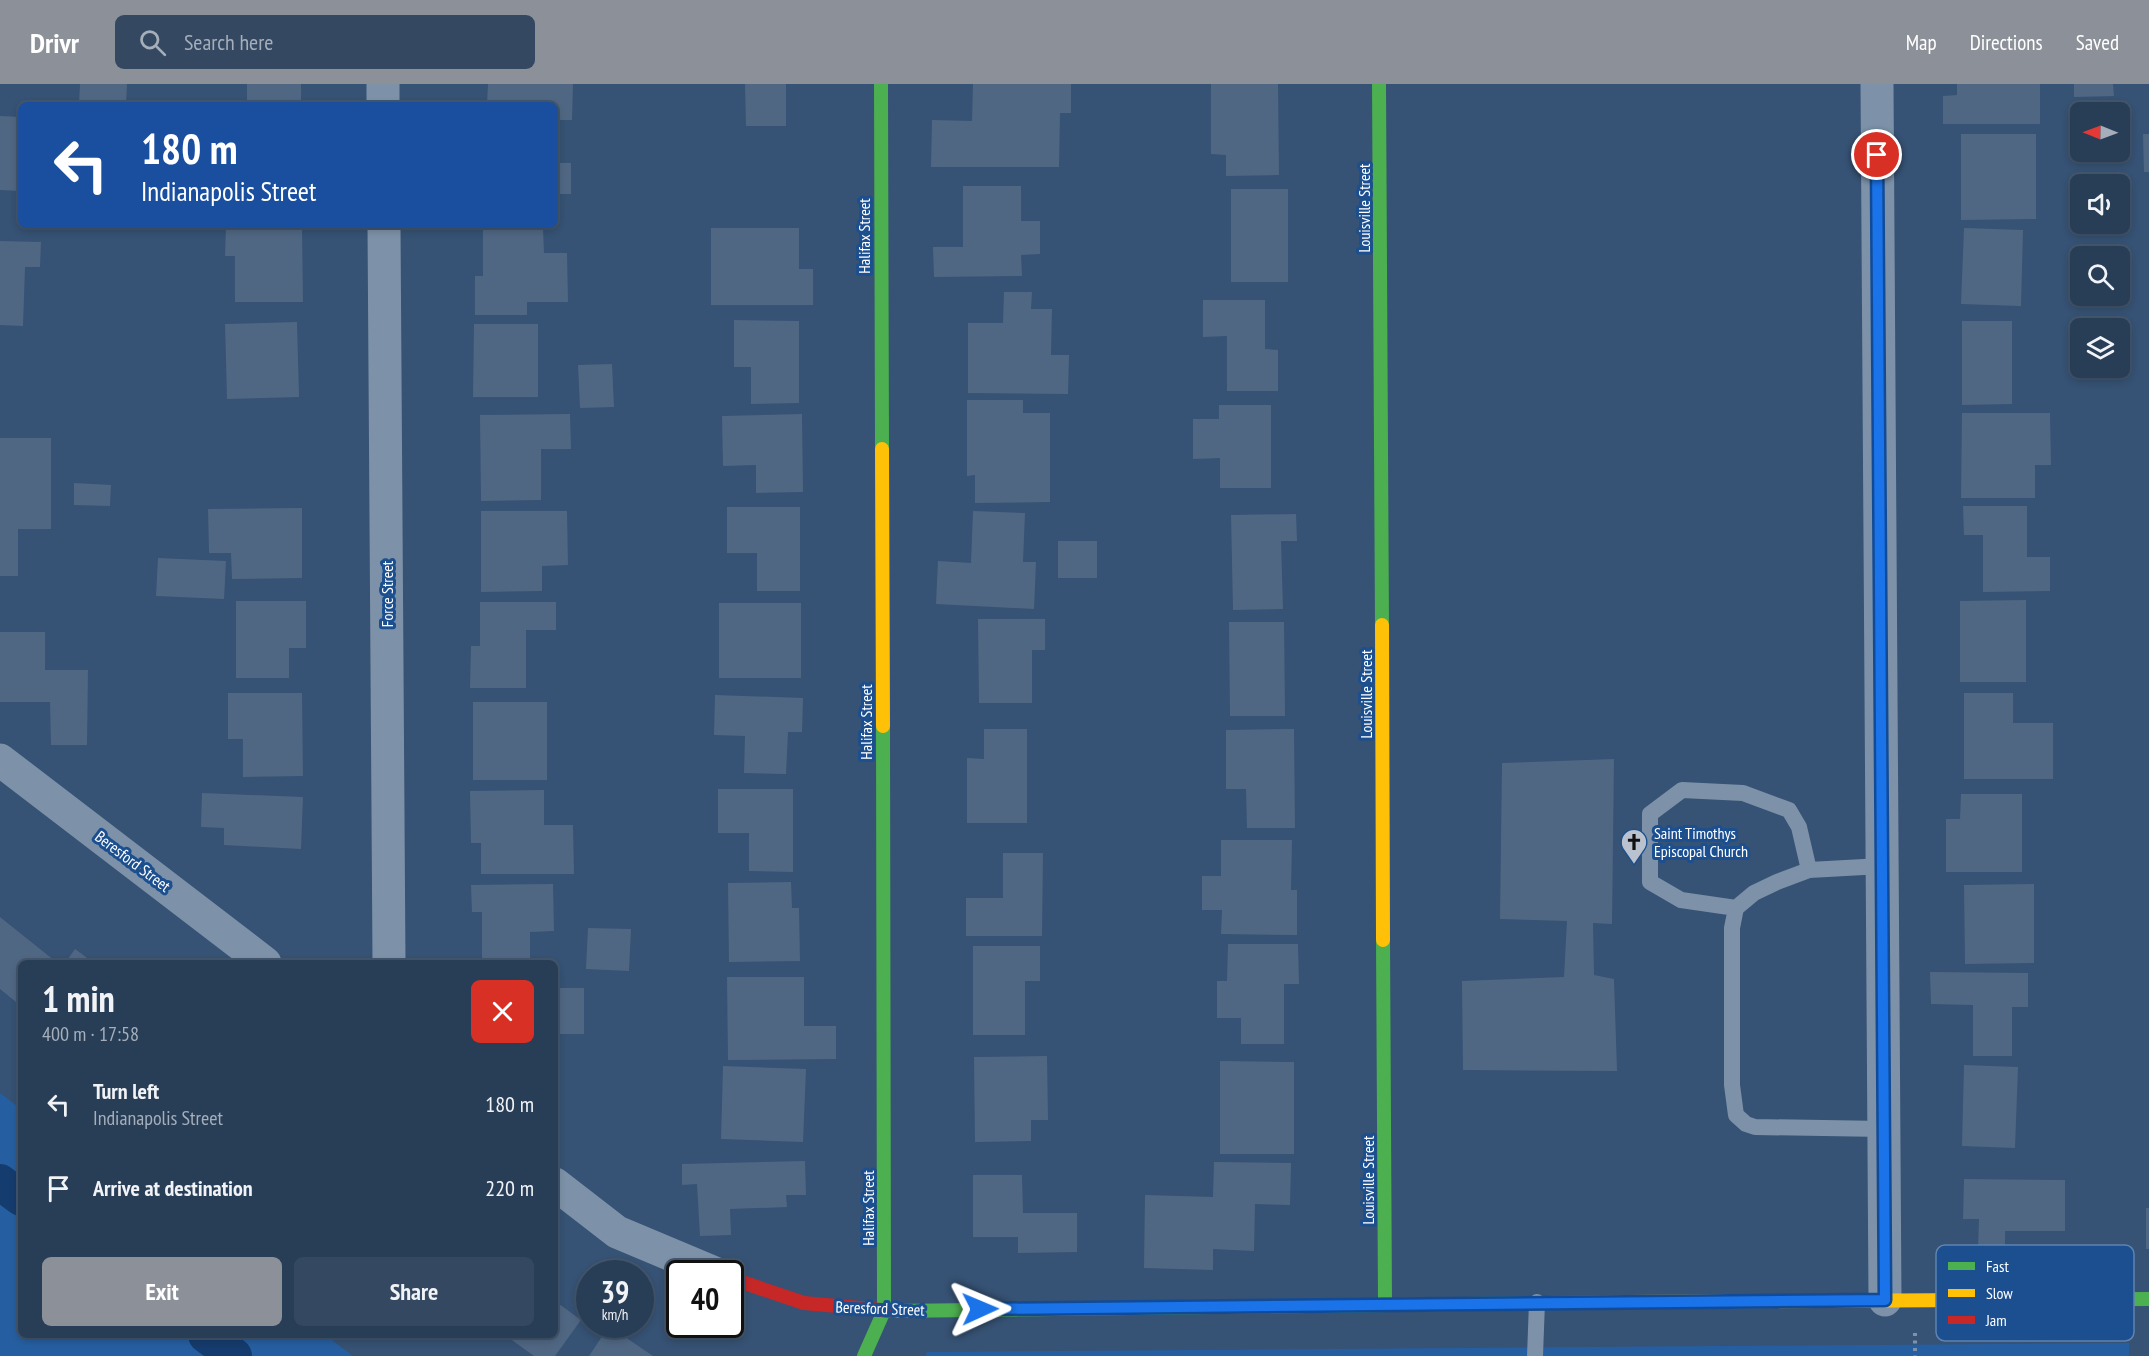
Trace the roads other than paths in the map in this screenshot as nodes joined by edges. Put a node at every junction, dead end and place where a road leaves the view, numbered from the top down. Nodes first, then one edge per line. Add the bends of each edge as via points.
1 (383, 84) edge
2 (880, 84) edge
3 (1379, 84) edge
4 (1877, 84) edge
5 (383, 102) edge
6 (384, 228) edge
7 (0, 760) edge
8 (1882, 866) junction
9 (1809, 870) junction
10 (1736, 908) junction
11 (262, 960) edge
12 (389, 960) edge
13 (1884, 1129) junction
14 (558, 1186) edge
15 (684, 1260) edge
16 (744, 1283) edge
17 (2134, 1299) edge
18 (2149, 1299) edge
19 (1885, 1300) junction
20 (1936, 1300) edge
21 (1537, 1302) junction
22 (1385, 1303) junction
23 (884, 1311) junction
24 (864, 1356) edge
25 (1535, 1356) edge

1 - 5 street
2 - 23 street, Halifax Street
3 - 22 street, Louisville Street
4 - 8 street
6 - 12 street, Force Street
7 - 11 street, Beresford Street
8 - 9 lane
8 - 13 street
9 - 10 lane via 1754,893
9 - 10 lane via 1798,827 1789,810 1743,792 1682,790 1650,814 1650,882 1682,900
10 - 13 lane via 1732,928 1732,1085 1736,1115 1755,1127
13 - 19 street
14 - 15 street via 617,1232
16 - 23 street, Beresford Street via 804,1304
17 - 18 street, Beresford Street
19 - 20 street, Beresford Street
19 - 21 street, Beresford Street
21 - 22 street, Beresford Street
21 - 25 lane
22 - 23 street, Beresford Street
23 - 24 street, Halifax Street

